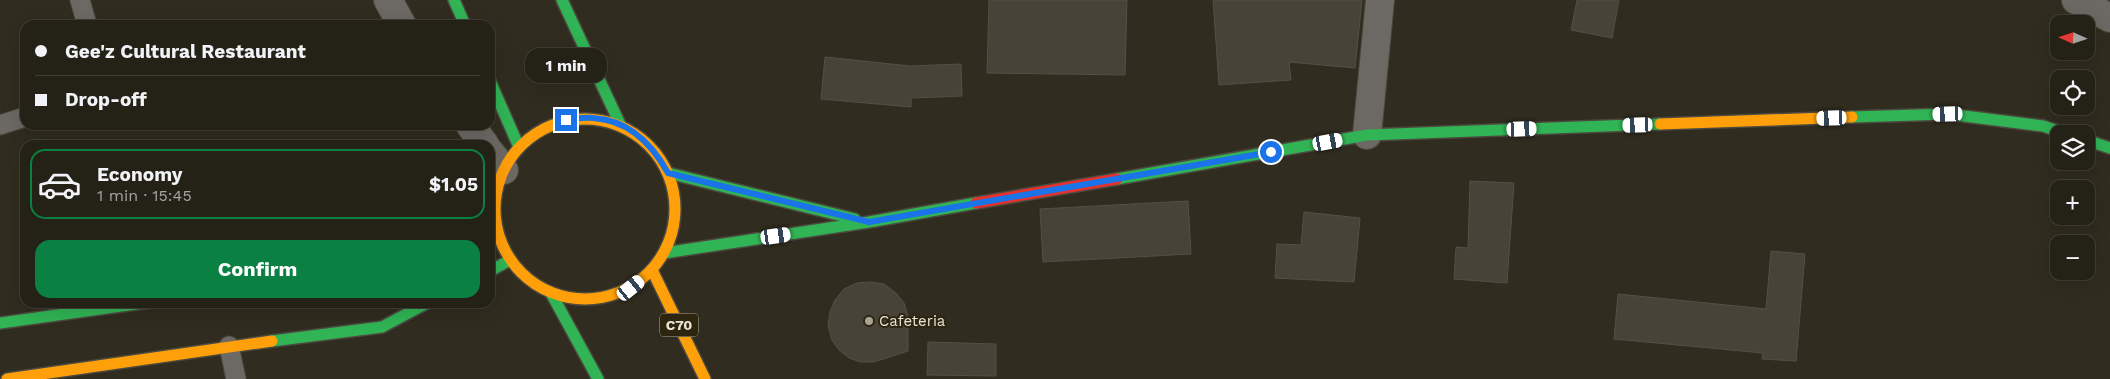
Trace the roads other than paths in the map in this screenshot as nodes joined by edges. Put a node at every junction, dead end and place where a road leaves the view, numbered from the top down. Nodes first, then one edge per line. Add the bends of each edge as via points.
1 (80, 0) edge
2 (388, 0) edge
3 (454, 0) edge
4 (562, 0) edge
5 (1380, 0) edge
6 (2076, 0) edge
7 (2110, 18) edge
8 (86, 20) edge
9 (399, 20) edge
10 (463, 20) edge
11 (495, 92) edge
12 (20, 118) edge
13 (0, 124) edge
14 (620, 124) junction
15 (2050, 128) edge
16 (1367, 135) junction
17 (2095, 143) edge
18 (519, 147) junction
19 (2110, 148) edge
20 (668, 173) junction
21 (495, 178) edge
22 (869, 222) junction
23 (664, 253) junction
24 (510, 260) junction
25 (495, 268) edge
26 (652, 270) junction
27 (551, 293) junction
28 (107, 308) edge
29 (418, 308) edge
30 (0, 323) edge
31 (230, 346) junction
32 (7, 379) edge
33 (236, 379) edge
34 (598, 379) edge
35 (705, 379) edge

1 - 8 lane
2 - 9 street
3 - 10 main road
4 - 14 main road
5 - 16 street
6 - 7 street
11 - 18 main road
12 - 13 lane
14 - 18 main road via 594,118 566,120 540,130
14 - 20 main road via 641,136 657,153
15 - 16 main road via 1948,114
16 - 22 main road
17 - 19 main road
18 - 21 main road
20 - 22 main road
20 - 23 main road via 675,200 674,228
21 - 24 main road via 495,216 500,239
22 - 23 main road
23 - 26 main road
24 - 25 main road
24 - 27 main road via 529,279
26 - 27 main road via 631,288 605,298 578,300
26 - 35 main road, C70
27 - 34 main road
28 - 30 main road
29 - 31 main road via 382,327
31 - 32 main road
31 - 33 lane

